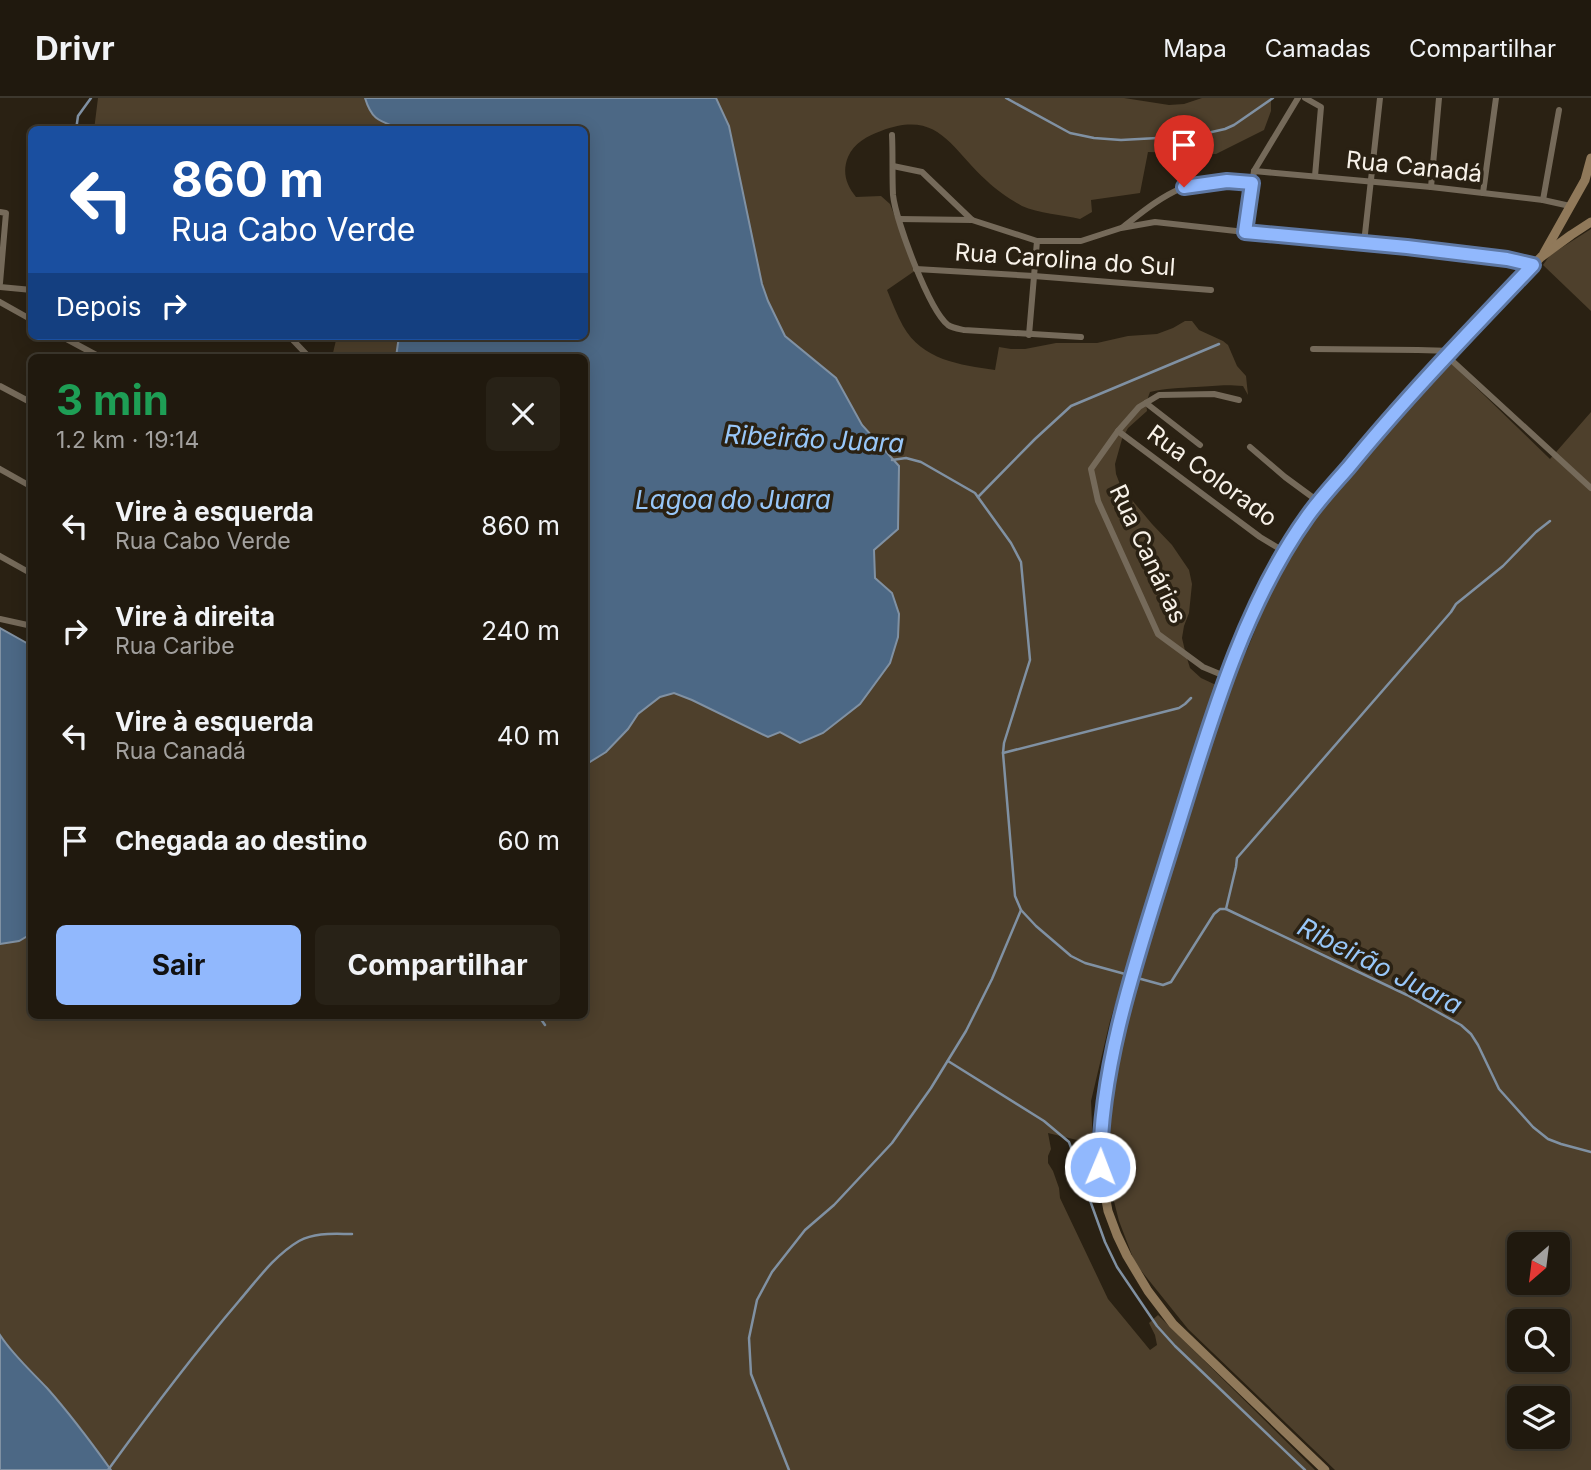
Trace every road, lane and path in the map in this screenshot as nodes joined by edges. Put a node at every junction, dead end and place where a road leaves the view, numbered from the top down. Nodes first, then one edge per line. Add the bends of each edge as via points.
1 (1298, 98) edge
2 (1305, 98) edge
3 (1322, 98) edge
4 (1380, 98) edge
5 (1439, 98) edge
6 (1496, 98) edge
7 (1321, 107) junction
8 (1559, 110) dead end
9 (892, 135) dead end
10 (1591, 158) edge
11 (893, 166) junction
12 (1254, 171) junction
13 (1315, 176) junction
14 (1371, 181) junction
15 (1252, 183) junction
16 (1431, 187) junction
17 (1483, 193) junction
18 (1544, 200) junction
19 (1570, 206) junction
20 (3, 213) edge
21 (899, 219) junction
22 (972, 220) junction
23 (1591, 222) edge
24 (1121, 228) junction
25 (1245, 232) junction
26 (1037, 241) junction
27 (1364, 243) junction
28 (1541, 257) junction
29 (1533, 265) junction
30 (916, 270) junction
31 (1034, 276) junction
32 (0, 285) edge
33 (28, 289) edge
34 (1211, 290) dead end
35 (0, 302) edge
36 (28, 318) edge
37 (1029, 335) junction
38 (1081, 337) dead end
39 (68, 340) edge
40 (293, 340) edge
41 (1313, 349) dead end
42 (94, 354) edge
43 (306, 354) edge
44 (1450, 354) junction
45 (0, 386) edge
46 (1239, 400) dead end
47 (28, 401) edge
48 (1146, 402) junction
49 (1118, 430) junction
50 (1200, 445) dead end
51 (1250, 447) dead end
52 (0, 469) edge
53 (28, 485) edge
54 (1591, 488) edge
55 (1320, 502) junction
56 (1284, 552) junction
57 (0, 556) edge
58 (28, 572) edge
59 (0, 619) edge
60 (28, 624) edge
61 (1227, 677) junction
62 (1325, 1470) edge

1 - 12 street
2 - 7 street
3 - 7 street
4 - 14 street
5 - 16 street
6 - 17 street
7 - 13 street
8 - 18 street
9 - 11 street
10 - 19 main road
11 - 21 street
11 - 22 street via 922,173
12 - 13 street, Rua Canadá
12 - 15 street
13 - 14 street, Rua Canadá
14 - 16 street, Rua Canadá
14 - 27 street
15 - 24 street via 1184,187
15 - 25 street
16 - 17 street, Rua Canadá
17 - 18 street, Rua Canadá
18 - 19 street, Rua Canadá
19 - 28 main road
20 - 32 street
21 - 22 street
21 - 30 street
22 - 26 street
23 - 28 main road
24 - 25 street via 1155,222
24 - 26 street via 1081,241
25 - 27 street
26 - 31 street
27 - 29 street
28 - 29 main road
29 - 44 main road
30 - 31 street, Rua Carolina do Sul
30 - 37 street via 936,311 949,326
31 - 34 street, Rua Carolina do Sul
31 - 37 street
32 - 33 street
35 - 36 street
37 - 38 street
39 - 42 street
40 - 43 street
41 - 44 street via 1418,349
44 - 54 street
44 - 55 main road via 1387,420
45 - 47 street
46 - 48 street via 1191,394 1159,395
48 - 49 street, Rua Canárias
48 - 50 street
49 - 56 street, Rua Colorado
49 - 61 street, Rua Canárias via 1091,470 1098,501 1158,634 1203,667
51 - 55 street
52 - 53 street
55 - 56 main road
56 - 61 main road
57 - 58 street
59 - 60 street
61 - 62 main road via 1135,968 1110,1068 1100,1167 1116,1235 1148,1291 1173,1324

